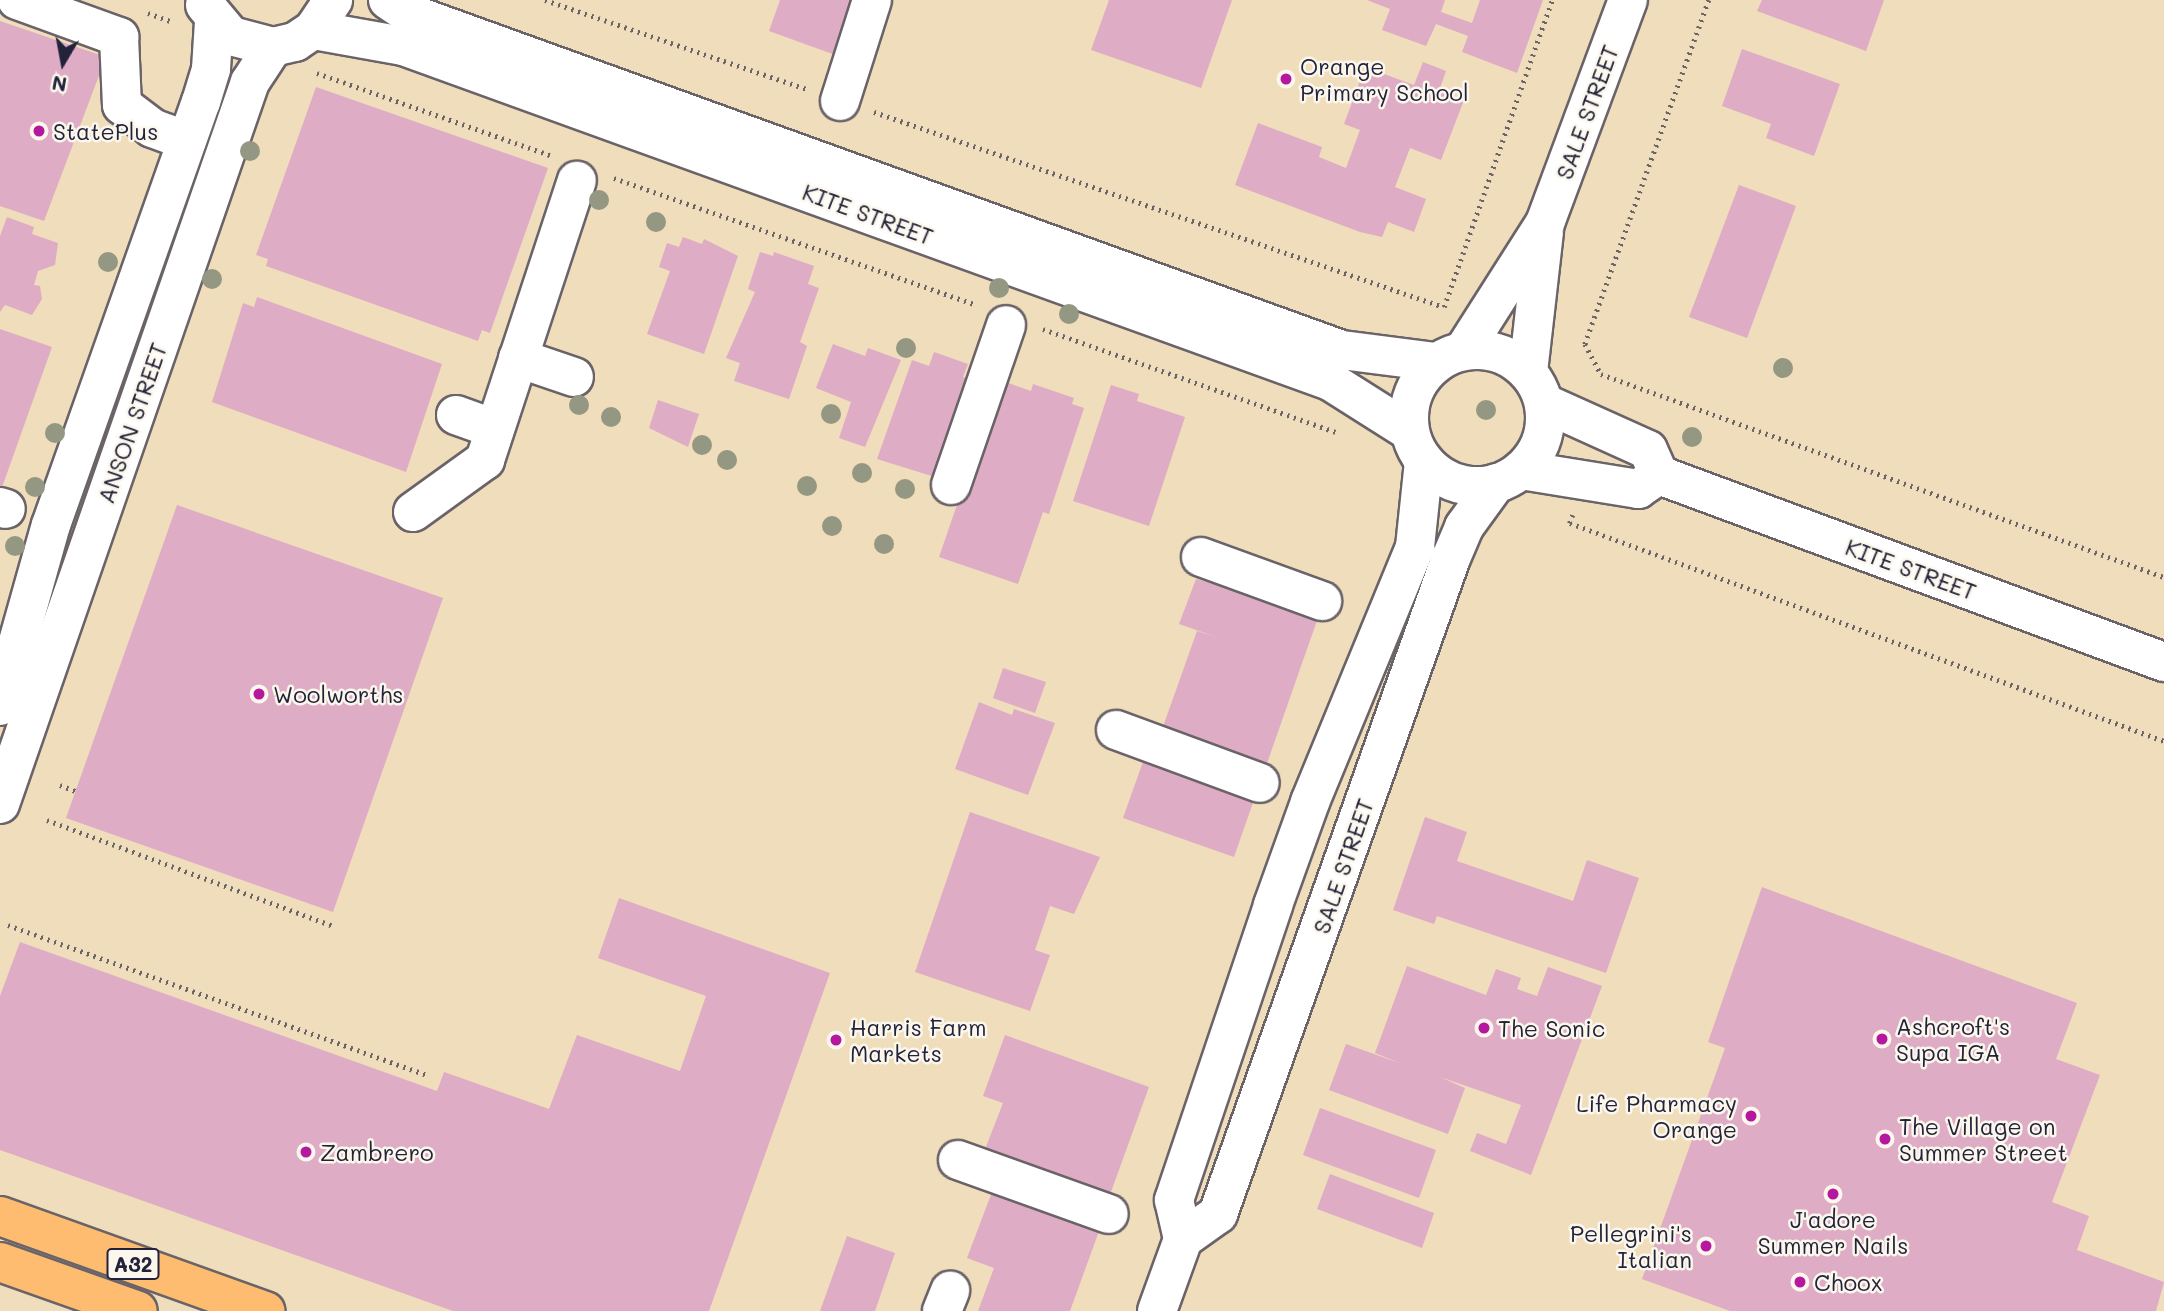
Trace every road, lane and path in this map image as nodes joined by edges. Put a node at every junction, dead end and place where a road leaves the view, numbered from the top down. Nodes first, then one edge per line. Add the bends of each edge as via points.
1 (17, 0) edge
2 (388, 0) edge
3 (545, 0) edge
4 (872, 0) edge
5 (1552, 0) edge
6 (1628, 0) edge
7 (1709, 0) edge
8 (209, 11) edge
9 (323, 15) edge
10 (274, 47) junction
11 (313, 72) dead end
12 (840, 101) junction
13 (187, 141) junction
14 (580, 171) junction
15 (1545, 223) junction
16 (1007, 319) junction
17 (1450, 356) junction
18 (519, 358) junction
19 (574, 377) dead end
20 (1618, 382) junction
21 (1536, 388) junction
22 (456, 415) dead end
23 (495, 429) junction
24 (1601, 431) junction
25 (1338, 433) dead end
26 (1417, 446) junction
27 (1659, 475) junction
28 (1508, 477) junction
29 (1585, 478) junction
30 (951, 485) dead end
31 (412, 512) dead end
32 (1200, 557) dead end
33 (2164, 577) edge
34 (1322, 601) dead end
35 (2164, 662) edge
36 (0, 706) edge
37 (1116, 730) dead end
38 (2164, 741) edge
39 (1260, 783) dead end
40 (60, 785) dead end
41 (76, 791) dead end
42 (0, 804) edge
43 (47, 820) dead end
44 (8, 925) dead end
45 (333, 926) dead end
46 (1274, 1064) junction
47 (426, 1075) dead end
48 (1213, 1084) junction
49 (958, 1160) dead end
50 (1109, 1214) dead end
51 (0, 1216) edge
52 (1183, 1239) junction
53 (0, 1262) edge
54 (138, 1311) edge
55 (266, 1311) edge
56 (1157, 1311) edge

1 - 13 street via 119,37 122,105 152,128
2 - 17 street, KITE STREET via 406,12 1342,350
3 - 12 path
4 - 12 street
5 - 12 path via 1444,307
6 - 15 street, SALE STREET
7 - 20 path via 1585,344 1601,374
8 - 10 street via 241,40
8 - 13 street, ANSON STREET via 211,68
9 - 10 street
9 - 26 street, KITE STREET via 1330,381
10 - 42 street, ANSON STREET via 250,82
11 - 14 path
13 - 36 street, ANSON STREET via 51,526
14 - 16 path
14 - 18 street
15 - 17 street, SALE STREET
15 - 21 street, SALE STREET
16 - 25 path
16 - 30 street
17 - 21 street via 1488,350 1510,357
17 - 26 street via 1413,393
18 - 19 street
18 - 23 street
20 - 24 path
20 - 33 path
21 - 24 street
21 - 28 street via 1542,440
22 - 23 street
23 - 31 street via 485,460
24 - 27 street via 1648,450
26 - 28 street via 1457,483
26 - 48 street via 1415,547 1310,802
27 - 29 street via 1638,489
27 - 35 street, KITE STREET
28 - 29 street
28 - 46 street, SALE STREET via 1464,527 1451,558
29 - 38 path via 1570,523
32 - 34 street
37 - 39 street
40 - 41 path
43 - 45 path
44 - 47 path
46 - 48 street
46 - 52 street, SALE STREET via 1218,1214
48 - 52 street via 1174,1200
49 - 50 street
51 - 55 highway, A32
52 - 56 street
53 - 54 highway, A32

